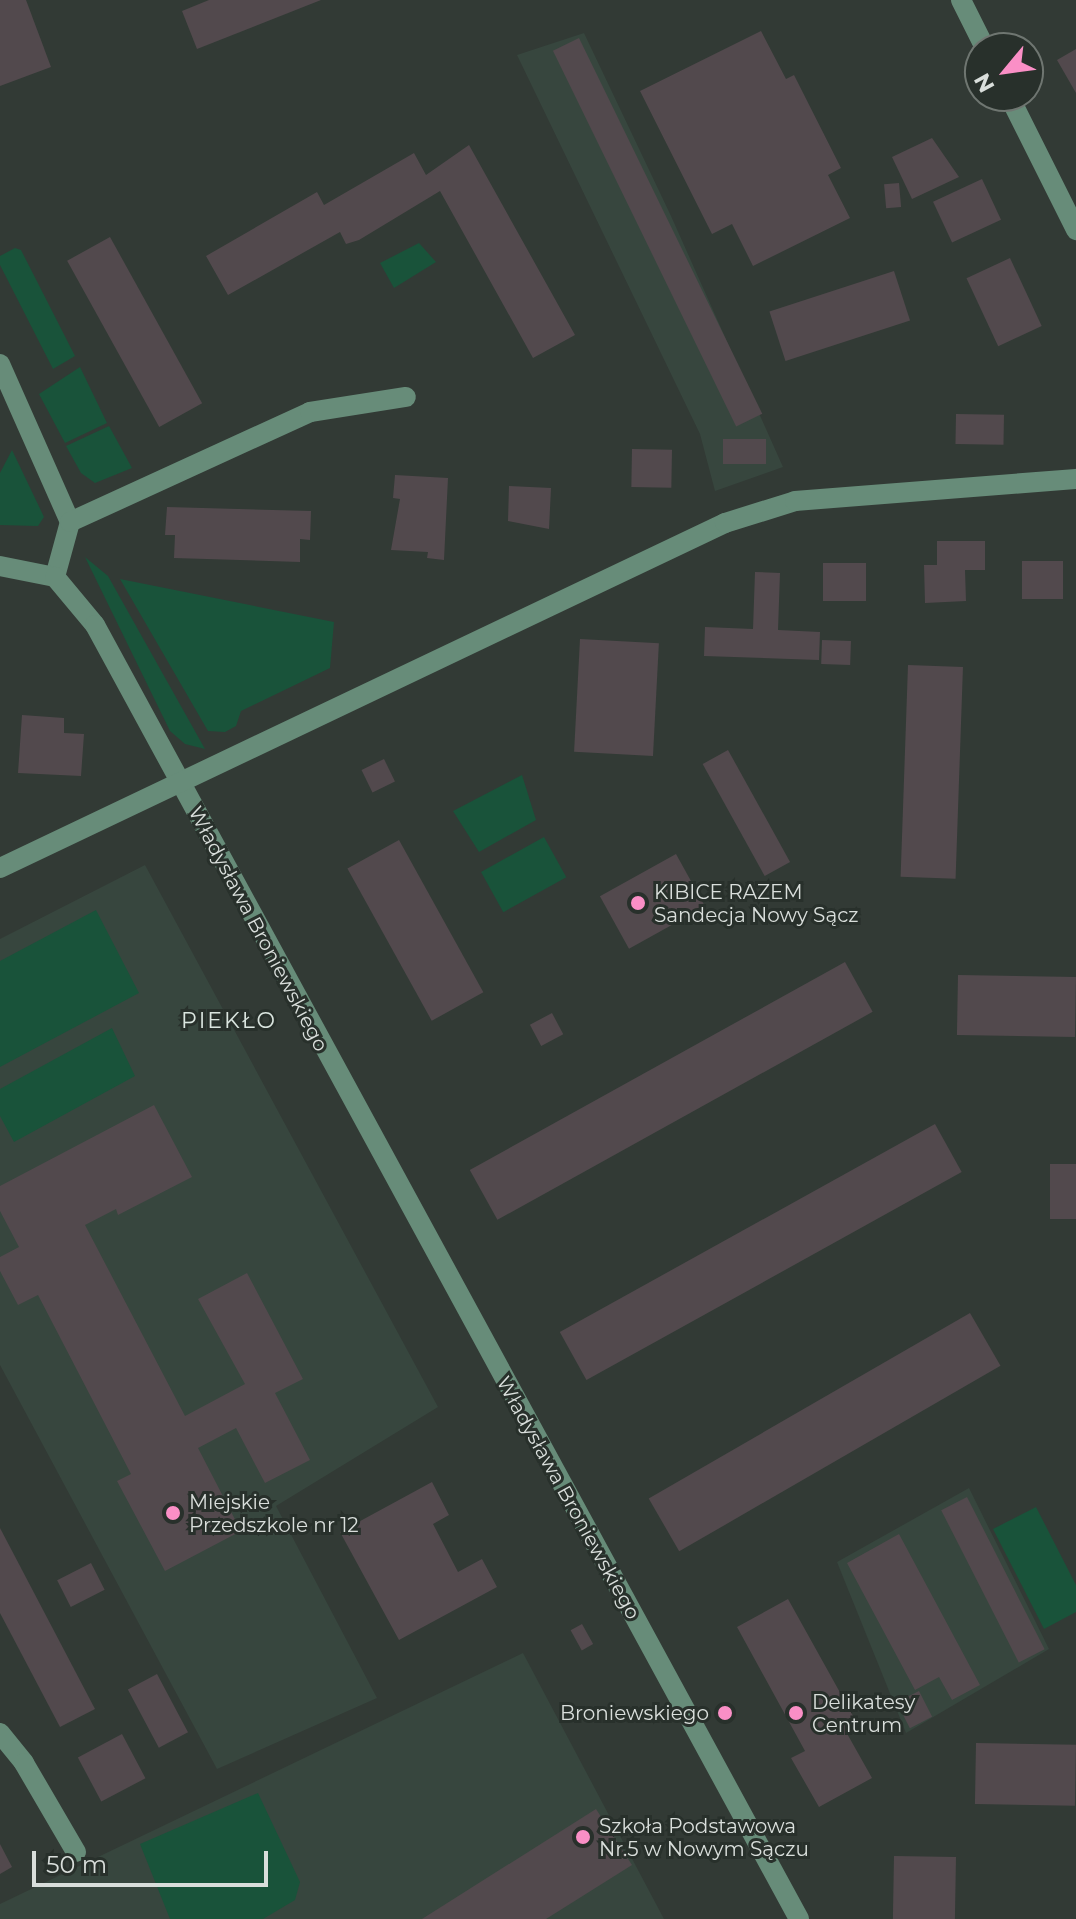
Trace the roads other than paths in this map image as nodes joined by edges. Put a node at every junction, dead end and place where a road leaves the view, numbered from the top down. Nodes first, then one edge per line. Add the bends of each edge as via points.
1 (961, 0) edge
2 (977, 32) edge
3 (1017, 112) edge
4 (1076, 230) edge
5 (0, 364) edge
6 (406, 397) dead end
7 (1076, 479) edge
8 (70, 522) junction
9 (0, 566) edge
10 (55, 577) junction
11 (178, 782) junction
12 (0, 868) edge
13 (0, 1733) edge
14 (76, 1852) dead end
15 (799, 1919) edge

1 - 2 street
3 - 4 street
5 - 8 street
6 - 8 street via 310,412
7 - 11 street, Władysława Broniewskiego via 795,501 725,523
8 - 10 street
9 - 10 street
10 - 11 street via 95,625
11 - 12 street
11 - 15 street, Władysława Broniewskiego
13 - 14 street via 24,1763

